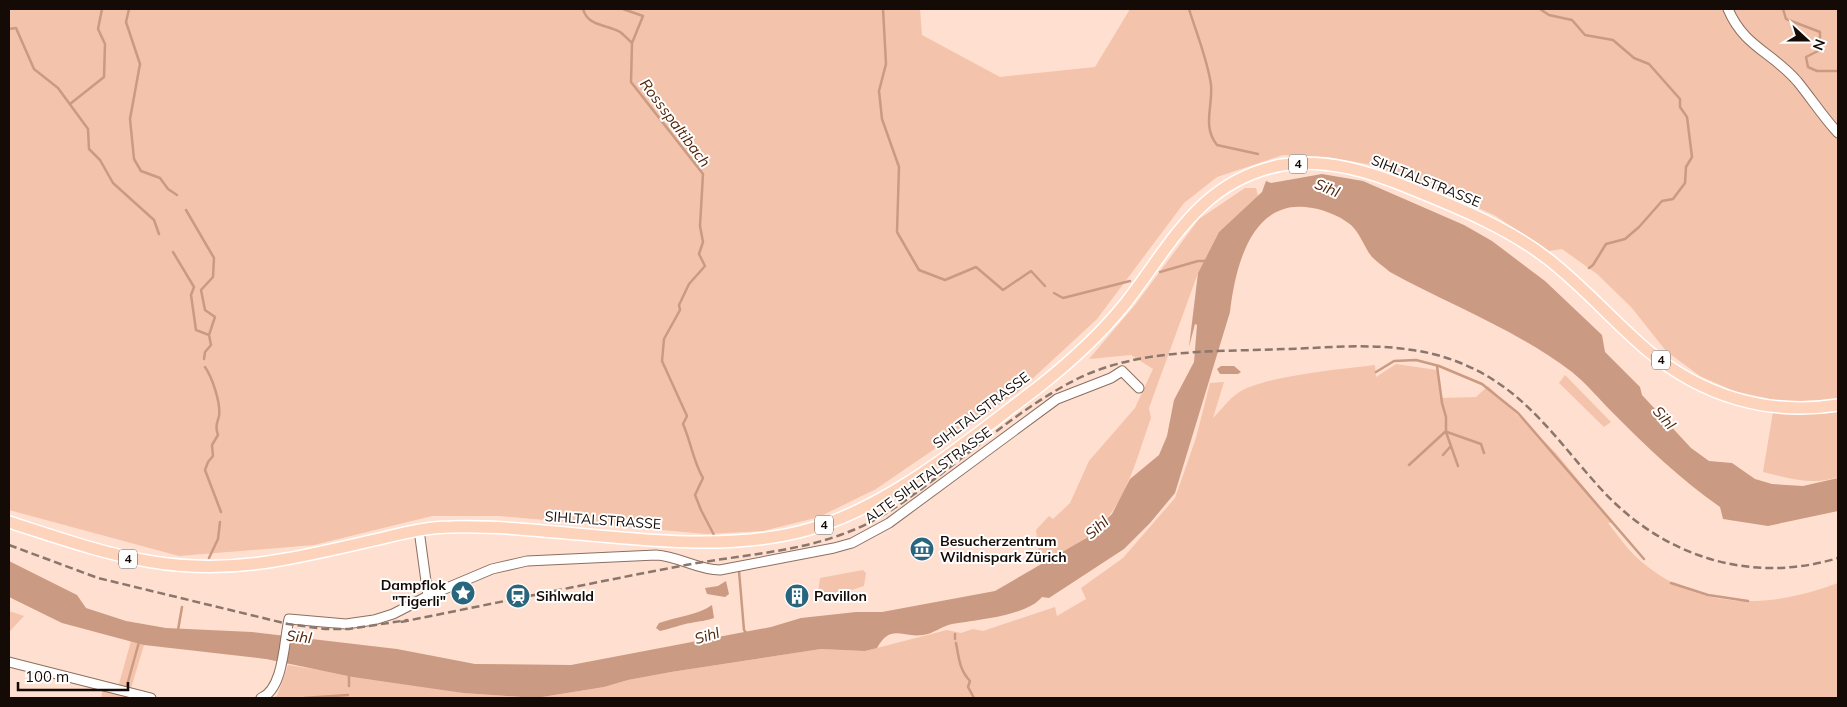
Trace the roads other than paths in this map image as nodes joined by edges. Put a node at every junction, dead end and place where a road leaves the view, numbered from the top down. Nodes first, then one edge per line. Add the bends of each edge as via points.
1 (1728, 9) edge
2 (1838, 133) edge
3 (1138, 388) dead end
4 (1838, 405) edge
5 (9, 522) edge
6 (419, 530) junction
7 (428, 596) junction
8 (9, 662) edge
9 (151, 698) edge
10 (262, 698) edge

1 - 2 street via 1743,35 1796,80
3 - 7 street, ALTE SIHLTALSTRASSE via 1122,371 1057,399 889,523 869,535 834,548 720,570 656,555 527,561 492,569
4 - 6 main road, SIHLTALSTRASSE / 4 via 1776,407 1738,400 1708,389 1658,358 1554,264 1499,227 1372,174 1334,165 1294,164 1256,172 1213,196 1183,224 1114,317 1065,365 920,474 885,497 845,517 782,536 724,542 485,527
5 - 6 main road, SIHLTALSTRASSE / 4 via 130,559 204,568 282,560
6 - 7 street
7 - 10 street, ALTE SIHLTALSTRASSE via 374,620 346,624 289,619 280,670 271,691
8 - 9 street

